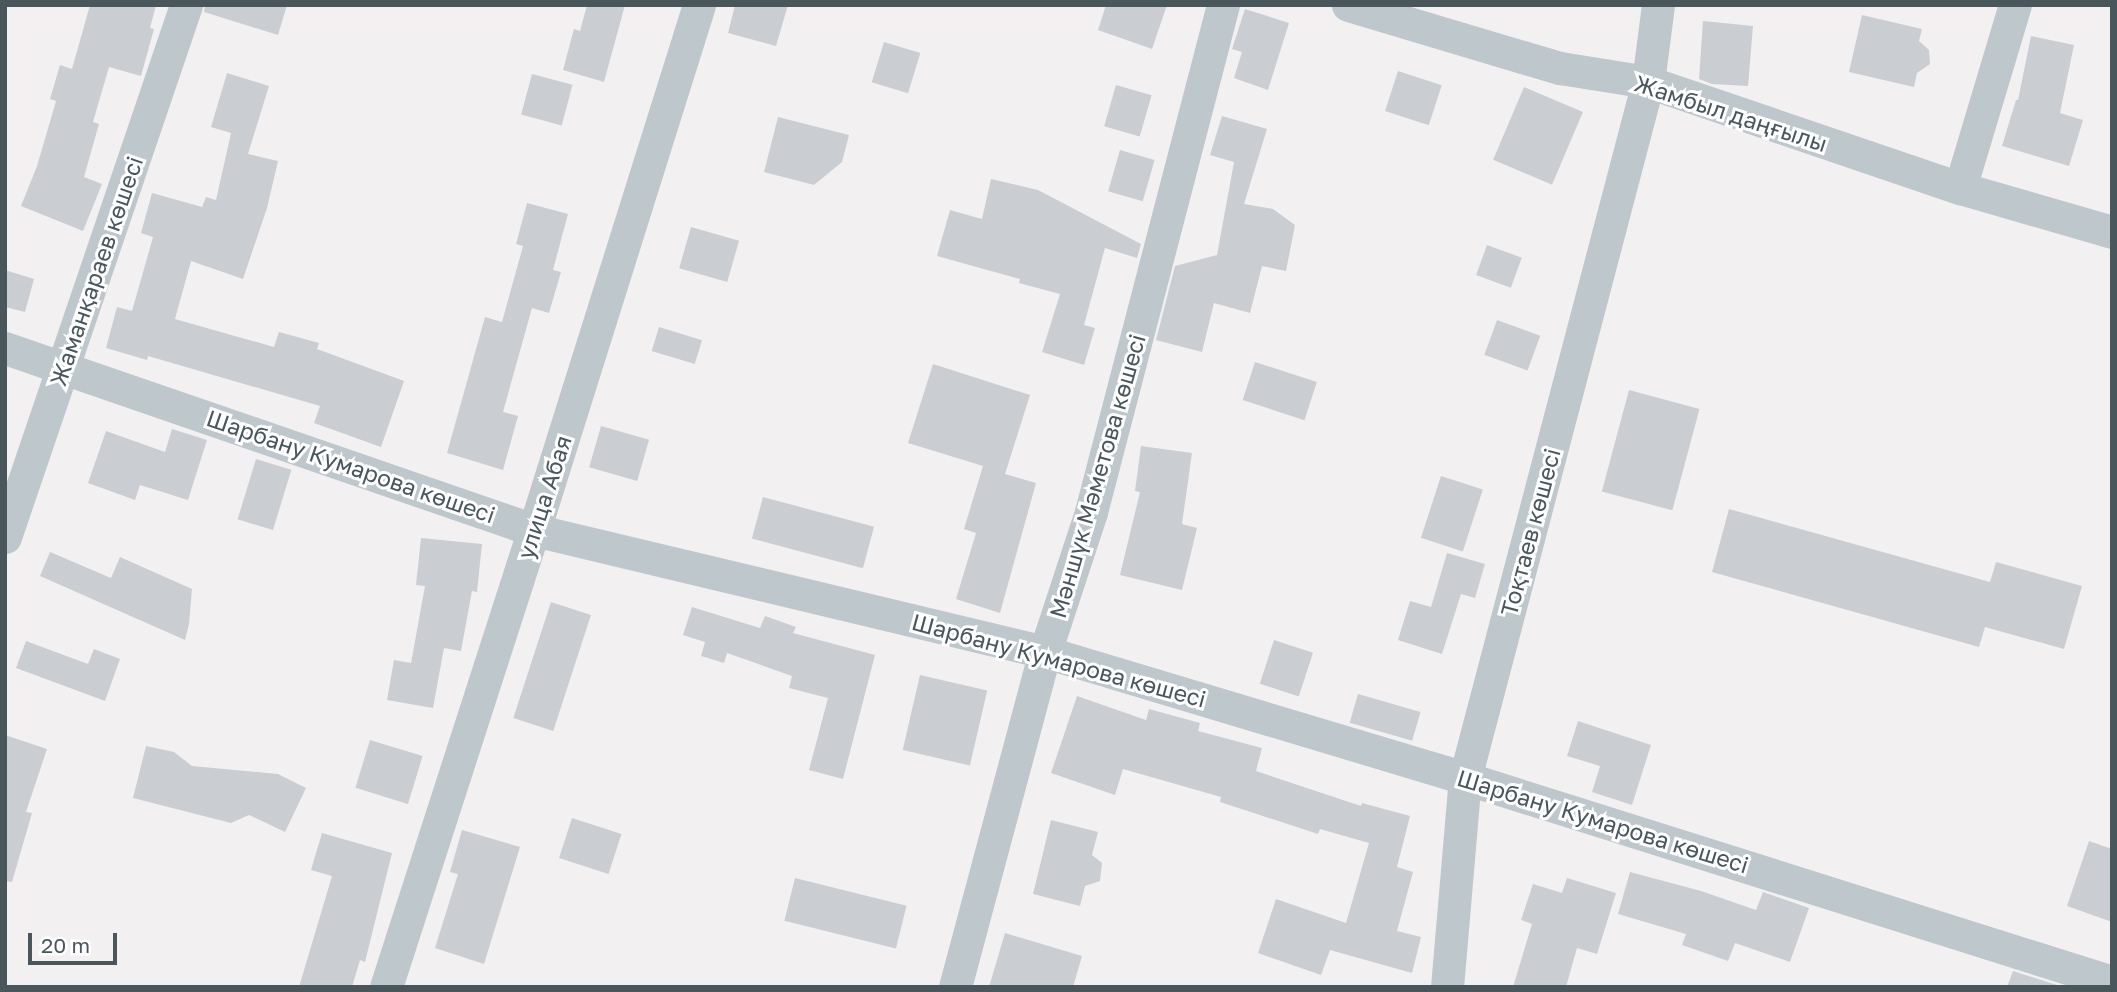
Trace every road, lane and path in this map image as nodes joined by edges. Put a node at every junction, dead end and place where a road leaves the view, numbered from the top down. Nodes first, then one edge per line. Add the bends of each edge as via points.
1 (186, 5) edge
2 (699, 5) edge
3 (1223, 5) edge
4 (1348, 5) edge
5 (1658, 5) edge
6 (2015, 5) edge
7 (1648, 82) junction
8 (1960, 188) junction
9 (2112, 232) edge
10 (5, 348) edge
11 (63, 366) junction
12 (534, 530) junction
13 (5, 537) edge
14 (1045, 652) junction
15 (1465, 778) junction
16 (2112, 982) edge
17 (386, 987) edge
18 (955, 987) edge
19 (1447, 987) edge

1 - 11 street, Жаманқараев көшесі
2 - 12 street, улица Абая
3 - 14 street, Мәншүк Мәметова көшесі via 1091,512
4 - 7 street, Жамбыл даңғылы via 1560,68
5 - 7 street, Тоқтаев көшесі
6 - 8 street
7 - 8 street, Жамбыл даңғылы
7 - 15 street, Тоқтаев көшесі
8 - 9 street, Жамбыл даңғылы
10 - 11 street, Шарбану Кумарова көшесі
11 - 12 street, Шарбану Кумарова көшесі
11 - 13 street, Жаманқараев көшесі
12 - 14 street, Шарбану Кумарова көшесі
12 - 17 street, улица Абая
14 - 15 street, Шарбану Кумарова көшесі
14 - 18 street, Мәншүк Мәметова көшесі
15 - 16 street, Шарбану Кумарова көшесі
15 - 19 street, Тоқтаев көшесі

